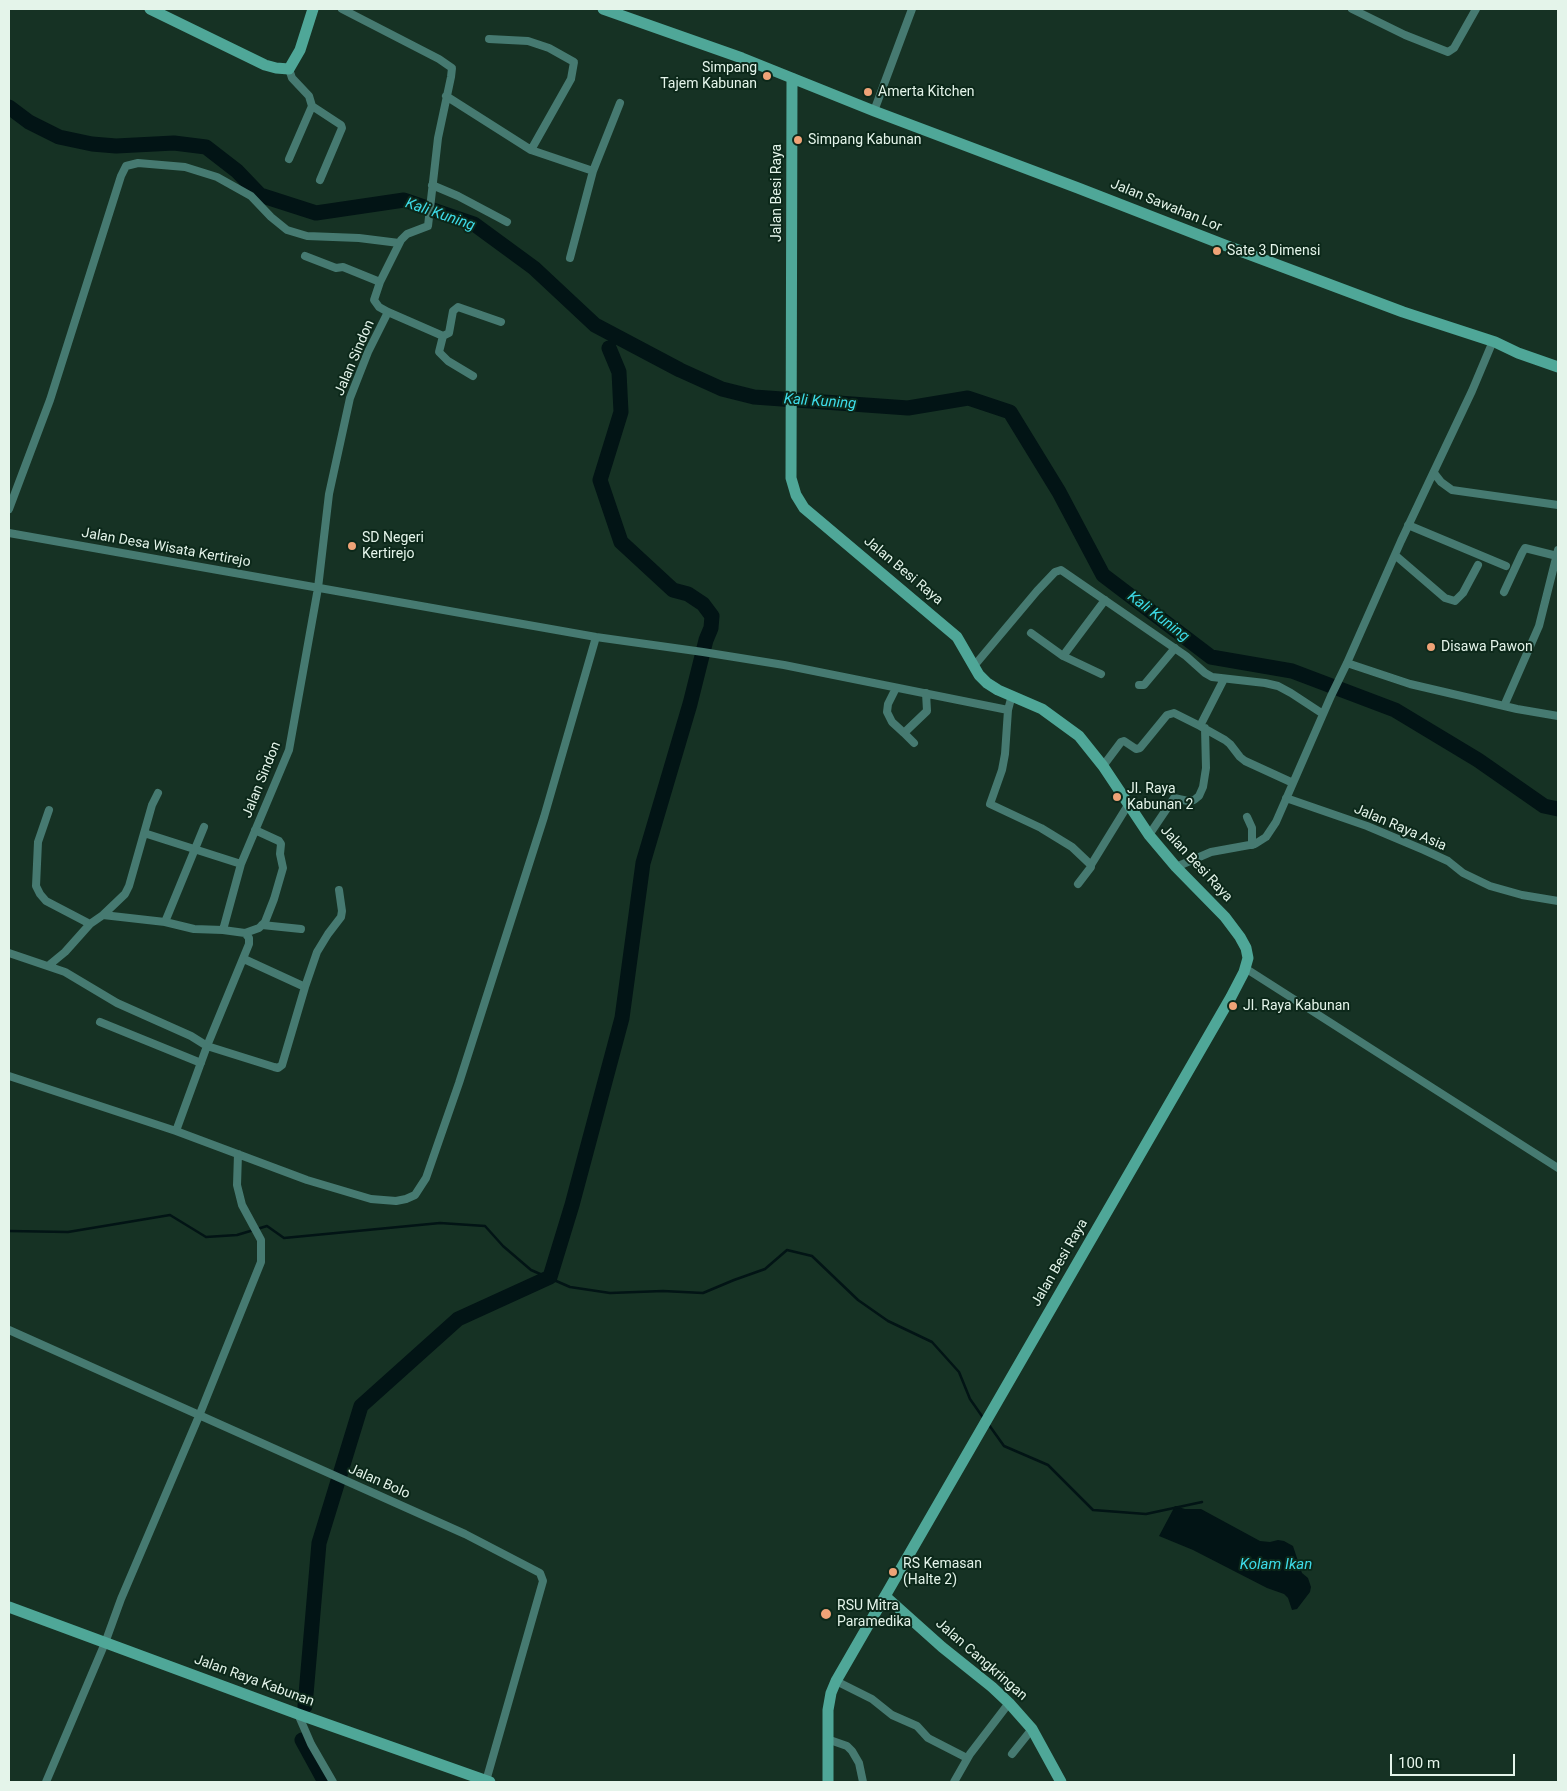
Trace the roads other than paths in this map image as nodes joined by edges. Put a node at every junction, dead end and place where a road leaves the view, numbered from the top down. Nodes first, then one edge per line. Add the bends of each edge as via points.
1 (150, 9) edge
2 (313, 9) edge
3 (342, 9) edge
4 (603, 9) edge
5 (912, 9) edge
6 (1352, 9) edge
7 (1476, 9) edge
8 (489, 38) dead end
9 (289, 69) junction
10 (792, 78) junction
11 (446, 96) junction
12 (620, 103) dead end
13 (312, 106) junction
14 (874, 111) junction
15 (531, 150) junction
16 (289, 159) dead end
17 (593, 171) junction
18 (320, 180) dead end
19 (431, 189) junction
20 (507, 222) dead end
21 (399, 243) junction
22 (305, 256) dead end
23 (570, 258) dead end
24 (380, 282) junction
25 (388, 312) junction
26 (501, 322) dead end
27 (443, 336) junction
28 (1493, 342) junction
29 (1558, 367) edge
30 (473, 376) dead end
31 (1434, 473) junction
32 (1558, 505) edge
33 (9, 509) edge
34 (1408, 525) junction
35 (9, 533) edge
36 (1558, 553) edge
37 (1395, 554) junction
38 (1478, 565) dead end
39 (1506, 566) dead end
40 (318, 588) junction
41 (1504, 592) dead end
42 (1105, 600) junction
43 (1031, 633) dead end
44 (596, 637) junction
45 (1175, 648) junction
46 (1063, 656) junction
47 (1347, 663) junction
48 (974, 666) junction
49 (1101, 674) dead end
50 (1224, 680) junction
51 (1140, 685) dead end
52 (896, 688) junction
53 (926, 693) junction
54 (1012, 695) junction
55 (1504, 706) junction
56 (1008, 710) junction
57 (1323, 714) junction
58 (1558, 716) edge
59 (1203, 727) junction
60 (904, 733) junction
61 (914, 743) dead end
62 (1103, 766) junction
63 (1293, 783) junction
64 (158, 794) dead end
65 (1286, 798) junction
66 (1128, 805) junction
67 (49, 810) dead end
68 (1247, 817) dead end
69 (204, 827) dead end
70 (255, 830) junction
71 (144, 833) junction
72 (1149, 835) junction
73 (1252, 845) junction
74 (195, 849) junction
75 (241, 864) junction
76 (1091, 865) junction
77 (1176, 867) junction
78 (1078, 884) dead end
79 (339, 890) dead end
80 (1558, 901) edge
81 (103, 915) junction
82 (165, 922) junction
83 (90, 924) junction
84 (262, 926) junction
85 (223, 930) junction
86 (301, 930) dead end
87 (245, 933) junction
88 (65, 952) junction
89 (9, 953) edge
90 (244, 959) junction
91 (48, 966) junction
92 (1246, 968) junction
93 (65, 972) junction
94 (305, 987) junction
95 (100, 1022) dead end
96 (207, 1046) junction
97 (201, 1063) junction
98 (9, 1076) edge
99 (176, 1131) junction
100 (238, 1154) junction
101 (1558, 1168) edge
102 (9, 1330) edge
103 (199, 1416) junction
104 (885, 1596) junction
105 (9, 1606) edge
106 (105, 1643) junction
107 (836, 1681) junction
108 (1009, 1703) junction
109 (298, 1714) junction
110 (1032, 1730) junction
111 (827, 1739) junction
112 (1012, 1754) dead end
113 (967, 1758) junction
114 (488, 1781) edge
115 (46, 1782) edge
116 (333, 1782) edge
117 (828, 1782) edge
118 (863, 1782) edge
119 (954, 1782) edge
120 (1061, 1782) edge

1 - 9 street via 265,65
2 - 9 street via 300,50
3 - 11 street via 450,66 452,71
4 - 10 street
5 - 14 street
6 - 7 street via 1448,52 1454,48
8 - 15 street via 528,41 574,62 571,79
9 - 13 street via 292,78 309,96
10 - 14 street, Jalan Sawahan Lor
10 - 48 street, Jalan Besi Raya via 791,478 796,495 804,508 957,637
11 - 15 street
11 - 19 street
12 - 17 street
13 - 16 street
13 - 18 street via 342,128
14 - 28 street, Jalan Sawahan Lor via 1385,306
15 - 17 street
17 - 23 street
19 - 20 street via 458,196
19 - 21 street via 428,226 407,234
21 - 24 street
21 - 33 street via 300,234 287,230 251,196 217,177 185,167 138,163 126,166 50,400
22 - 24 street
24 - 25 street via 374,300
25 - 27 street
25 - 40 street, Jalan Sindon via 350,398 329,494
26 - 27 street via 458,306 453,311 449,333
27 - 30 street via 438,350 440,355
28 - 29 street, Jalan Sawahan Lor
28 - 31 street
31 - 32 street via 1452,490
31 - 34 street
34 - 37 street
34 - 39 street
35 - 40 street, Jalan Desa Wisata Kertirejo
36 - 41 street via 1525,548
36 - 55 street via 1540,626
37 - 38 street via 1445,598 1455,602
37 - 47 street
40 - 44 street, Jalan Desa Wisata Kertirejo
40 - 70 street, Jalan Sindon via 289,750
42 - 45 street
42 - 46 street
42 - 48 street via 1063,570 1056,571
43 - 46 street
44 - 52 street, Jalan Desa Wisata Kertirejo via 730,656
44 - 100 street via 544,817 459,1083 421,1188 416,1195 406,1199 371,1199 307,1180
45 - 50 street via 1205,673
45 - 51 street via 1144,685
46 - 49 street
47 - 55 street via 1410,684
47 - 57 street
48 - 54 street, Jalan Besi Raya via 987,683
50 - 57 street via 1278,686
50 - 59 street
52 - 53 street
52 - 60 street via 887,712
53 - 56 street
53 - 60 street via 927,711
54 - 56 street
54 - 62 street, Jalan Besi Raya via 1070,727
55 - 58 street
56 - 76 street via 1002,770 990,804 1068,844
57 - 63 street
59 - 62 street via 1170,713 1143,746 1136,748 1121,742
59 - 63 street via 1230,744 1245,761
59 - 72 street via 1206,768 1199,796 1188,801 1174,798
60 - 61 street
62 - 66 street, Jalan Besi Raya
63 - 65 street
64 - 71 street
65 - 73 street via 1266,837
65 - 80 street, Jalan Raya Asia via 1424,850 1490,886
66 - 72 street, Jalan Besi Raya
66 - 76 street
67 - 83 street via 38,842 36,886 46,900
68 - 73 street via 1252,828
69 - 74 street
70 - 75 street, Jalan Sindon
70 - 84 street via 279,841 283,868
71 - 74 street
71 - 81 street via 125,894
72 - 77 street, Jalan Besi Raya
73 - 77 street via 1211,852
74 - 75 street
74 - 82 street
75 - 85 street, Jalan Sindon
76 - 78 street
77 - 92 street, Jalan Besi Raya via 1240,937 1248,958
79 - 94 street via 341,917 321,944
81 - 82 street
81 - 83 street
82 - 85 street via 194,929
83 - 88 street
84 - 86 street
84 - 87 street
85 - 87 street
87 - 90 street via 250,941
88 - 91 street
88 - 93 street
89 - 91 street
90 - 94 street
90 - 96 street
91 - 93 street
92 - 101 street
92 - 104 street, Jalan Besi Raya
93 - 96 street via 117,1003
94 - 96 street via 280,1067
95 - 97 street
96 - 97 street
97 - 99 street
98 - 99 street
99 - 100 street
100 - 103 street via 237,1185 242,1205 259,1237 262,1250 258,1272
102 - 103 street, Jalan Bolo
103 - 106 street
103 - 114 street, Jalan Bolo via 465,1534 540,1573 543,1581
104 - 107 street
104 - 108 street, Jalan Cangkringan
105 - 106 street, Jalan Raya Kabunan
106 - 109 street, Jalan Raya Kabunan
106 - 115 street
107 - 111 street via 828,1710
107 - 113 street via 872,1699 892,1715 917,1726 928,1738
108 - 110 street, Jalan Cangkringan
108 - 113 street
109 - 114 street, Jalan Raya Kabunan
109 - 116 street
110 - 112 street
110 - 120 street, Jalan Cangkringan
111 - 117 street
111 - 118 street via 852,1751 859,1763
113 - 119 street

